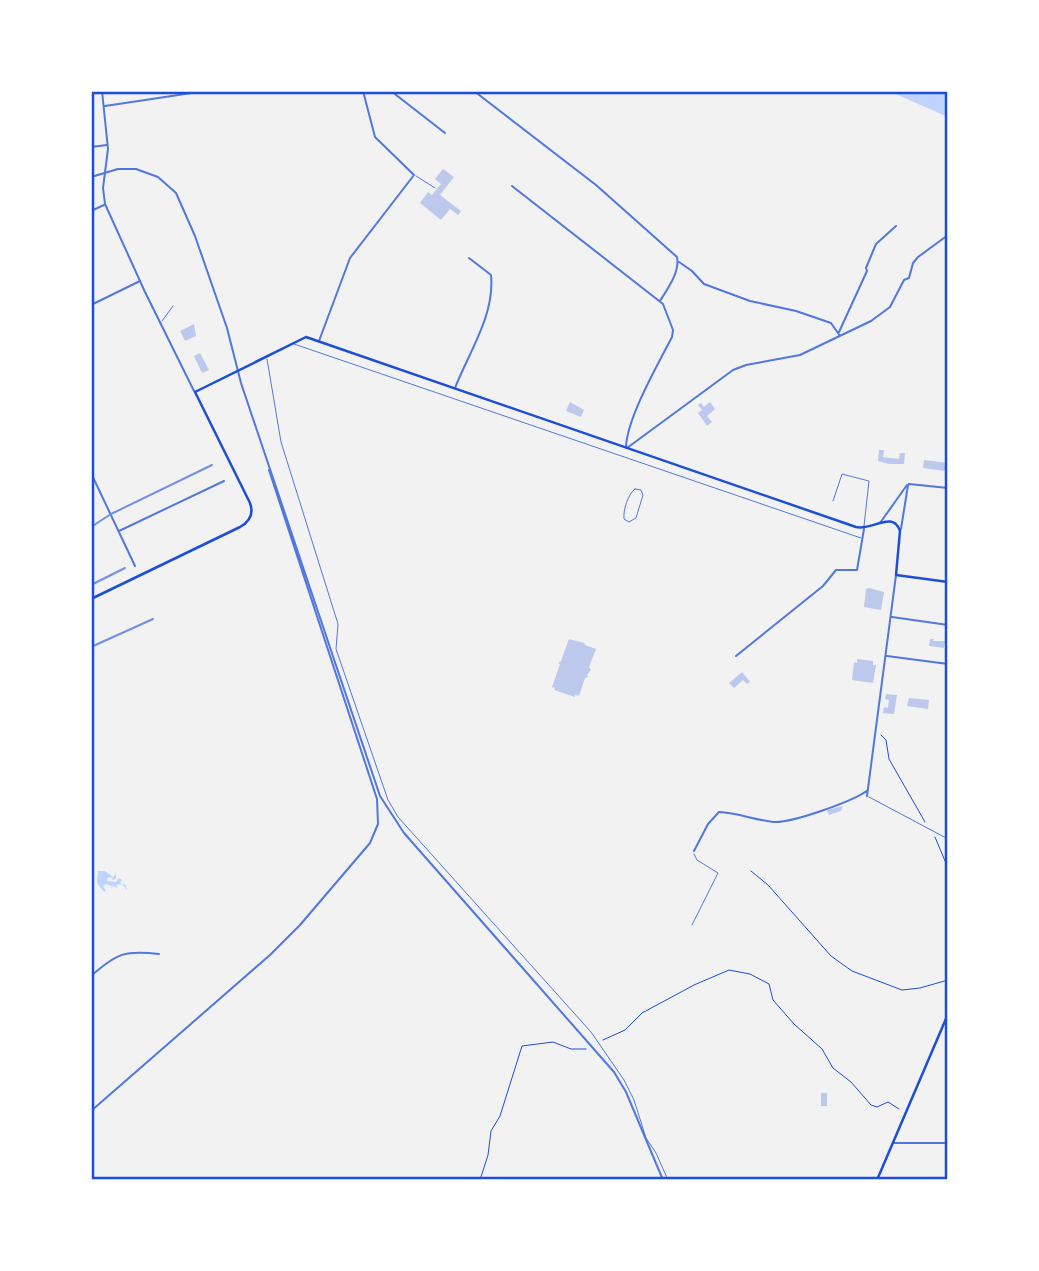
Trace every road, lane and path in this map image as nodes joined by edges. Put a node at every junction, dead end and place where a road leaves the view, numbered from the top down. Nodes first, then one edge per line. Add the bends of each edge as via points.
1 (102, 91) edge
2 (205, 91) edge
3 (363, 91) edge
4 (391, 91) edge
5 (474, 91) edge
6 (196, 92) edge
7 (104, 106) junction
8 (445, 133) dead end
9 (108, 145) junction
10 (91, 147) edge
11 (414, 175) junction
12 (91, 177) edge
13 (512, 186) dead end
14 (435, 188) dead end
15 (104, 204) junction
16 (91, 211) edge
17 (896, 226) dead end
18 (948, 235) edge
19 (469, 258) dead end
20 (678, 261) junction
21 (141, 280) junction
22 (660, 302) junction
23 (91, 305) edge
24 (173, 306) dead end
25 (160, 323) junction
26 (839, 334) junction
27 (319, 342) junction
28 (294, 344) junction
29 (267, 359) junction
30 (455, 389) junction
31 (195, 393) junction
32 (626, 448) junction
33 (269, 470) dead end
34 (91, 473) edge
35 (224, 481) dead end
36 (908, 485) junction
37 (948, 488) edge
38 (635, 489) joint
39 (278, 492) junction
40 (832, 501) dead end
41 (880, 523) junction
42 (286, 524) junction
43 (863, 529) junction
44 (120, 531) junction
45 (901, 534) junction
46 (862, 538) junction
47 (135, 566) dead end
48 (896, 575) junction
49 (948, 582) edge
50 (91, 599) edge
51 (891, 617) junction
52 (948, 625) edge
53 (736, 656) dead end
54 (886, 656) junction
55 (948, 664) edge
56 (881, 735) dead end
57 (868, 789) junction
58 (867, 796) joint
59 (931, 830) junction
60 (948, 839) edge
61 (694, 851) joint
62 (948, 868) edge
63 (751, 872) dead end
64 (692, 925) dead end
65 (159, 954) dead end
66 (91, 976) edge
67 (948, 980) edge
68 (948, 1014) edge
69 (599, 1042) junction
70 (592, 1046) junction
71 (899, 1109) dead end
72 (91, 1111) edge
73 (893, 1143) junction
74 (948, 1143) edge
75 (480, 1180) edge
76 (663, 1180) edge
77 (667, 1180) edge
78 (877, 1180) edge

1 - 7 street
2 - 6 street
3 - 11 street via 375,137
4 - 8 street
5 - 20 street via 596,186
6 - 7 street
7 - 9 street
9 - 10 street
9 - 15 street
11 - 14 street
11 - 27 street via 350,258
12 - 39 street via 118,169 140,170 164,181 178,196 225,322
13 - 22 street
15 - 16 street
15 - 21 street
17 - 26 street via 876,244
18 - 26 street via 913,263 909,278 885,312
19 - 30 street via 491,275 492,288 484,323
20 - 22 street
20 - 26 street via 704,284 831,323
21 - 23 street
21 - 25 street
22 - 32 street via 673,337 648,383
24 - 25 street
25 - 31 street
26 - 32 street via 788,359 733,370
27 - 28 main road via 306,337
27 - 30 main road
28 - 29 main road
28 - 46 street
29 - 31 main road
29 - 69 street via 281,442 338,624 337,651 388,800 398,817
30 - 32 main road
31 - 50 main road via 250,503 249,520
32 - 43 main road
33 - 42 street
34 - 44 street
35 - 44 street
36 - 37 street
36 - 41 street
36 - 45 street
38 - 38 street via 623,514 629,522 636,518 643,495
39 - 42 street
39 - 70 street via 374,782 390,814
40 - 43 street via 842,474 869,481
41 - 43 main road
41 - 45 main road via 895,523
42 - 72 street via 377,799 376,831 365,850 280,945
43 - 46 street
44 - 47 street
45 - 48 main road
46 - 53 street via 857,570 835,570 823,586
48 - 49 main road
48 - 51 street
51 - 52 street
51 - 54 street
54 - 55 street
54 - 57 street
56 - 59 path via 893,767
57 - 58 street
57 - 61 street via 857,797 782,822 719,813
58 - 59 street
59 - 60 street
59 - 62 path
61 - 64 street via 697,860 718,873
63 - 67 path via 833,958 852,971 905,990
65 - 66 street via 121,953
68 - 73 main road
69 - 71 path via 694,985 729,970 750,974 769,984 773,1000 872,1105 888,1102
69 - 77 street via 624,1080
70 - 75 path via 571,1049 553,1042 522,1046 491,1130
70 - 76 street via 623,1086
73 - 74 street
73 - 78 main road

